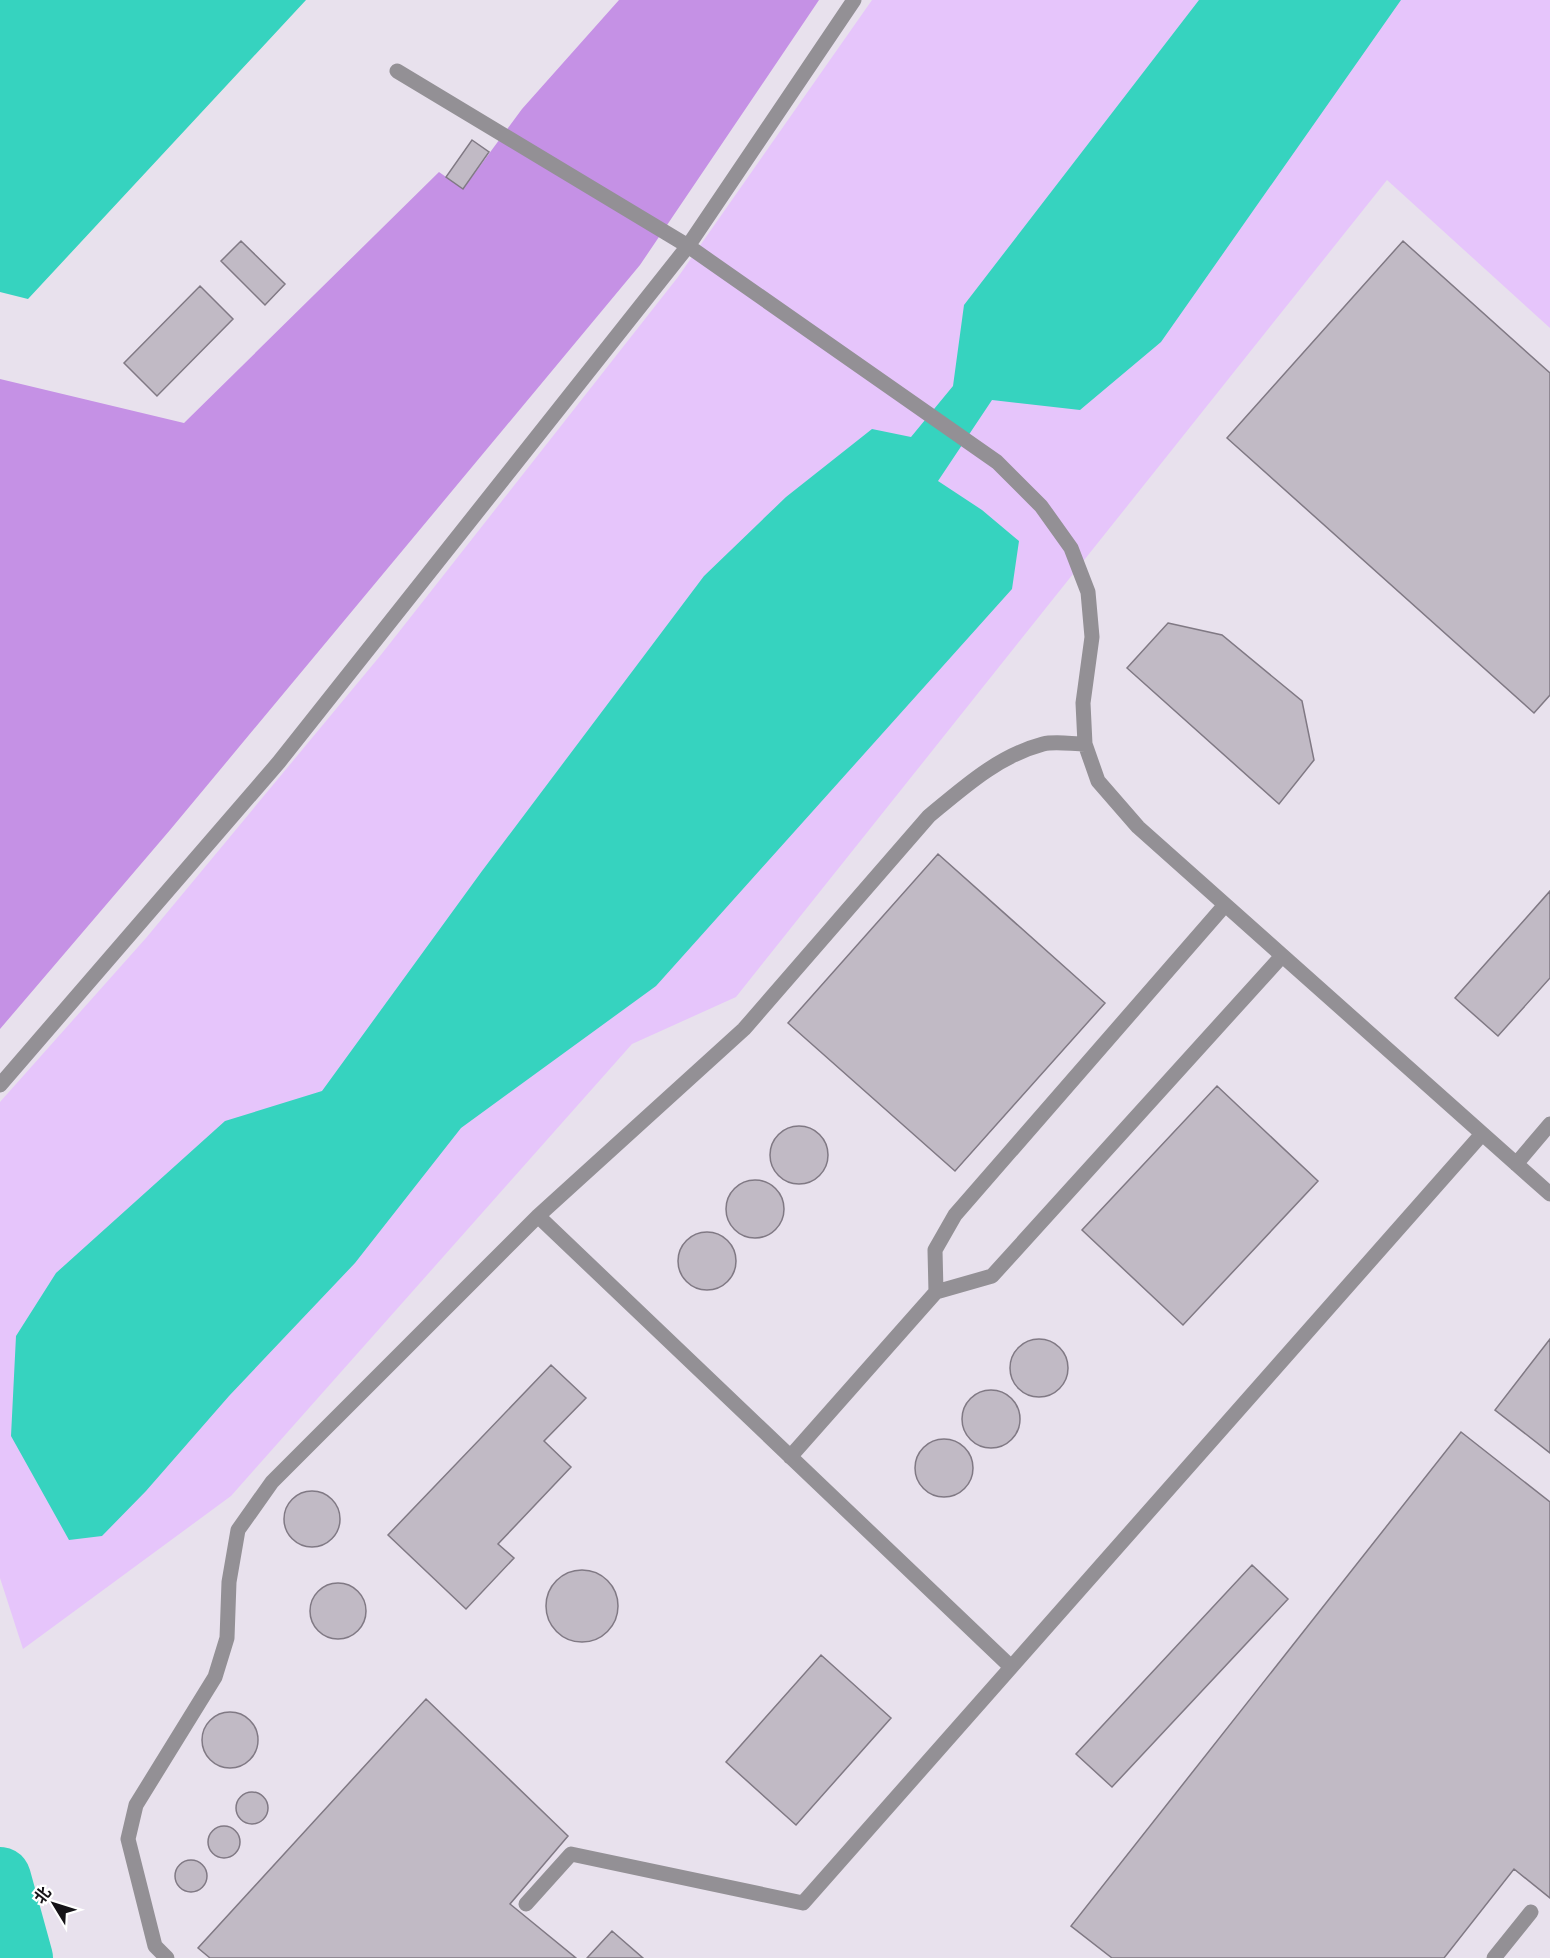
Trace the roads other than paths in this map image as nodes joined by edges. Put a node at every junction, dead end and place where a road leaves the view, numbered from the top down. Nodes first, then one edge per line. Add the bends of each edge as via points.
1 (854, 0) edge
2 (397, 71) dead end
3 (688, 246) junction
4 (1085, 744) junction
5 (1225, 905) junction
6 (1282, 956) junction
7 (0, 1085) edge
8 (1550, 1124) edge
9 (1482, 1134) junction
10 (1516, 1164) junction
11 (1550, 1194) edge
12 (538, 1216) junction
13 (936, 1292) junction
14 (790, 1457) junction
15 (1011, 1667) junction
16 (526, 1904) dead end
17 (1531, 1912) dead end
18 (167, 1958) edge
19 (1494, 1958) edge

1 - 3 lane
2 - 3 lane
3 - 4 lane via 997,462 1041,506 1071,548 1088,592 1092,637 1083,703
3 - 7 lane via 279,762
4 - 5 lane via 1098,781 1138,827
4 - 12 lane via 1045,744 1003,759 929,816 744,1029
5 - 6 lane
5 - 13 lane via 955,1215 935,1250
6 - 9 lane
6 - 13 lane via 992,1276
8 - 10 lane
9 - 10 lane
9 - 15 lane
10 - 11 lane
12 - 14 lane
12 - 18 lane via 272,1482 238,1530 229,1582 227,1638 215,1677 136,1805 128,1839 155,1946
13 - 14 lane
14 - 15 lane
15 - 16 lane via 803,1904 572,1854
17 - 19 lane

